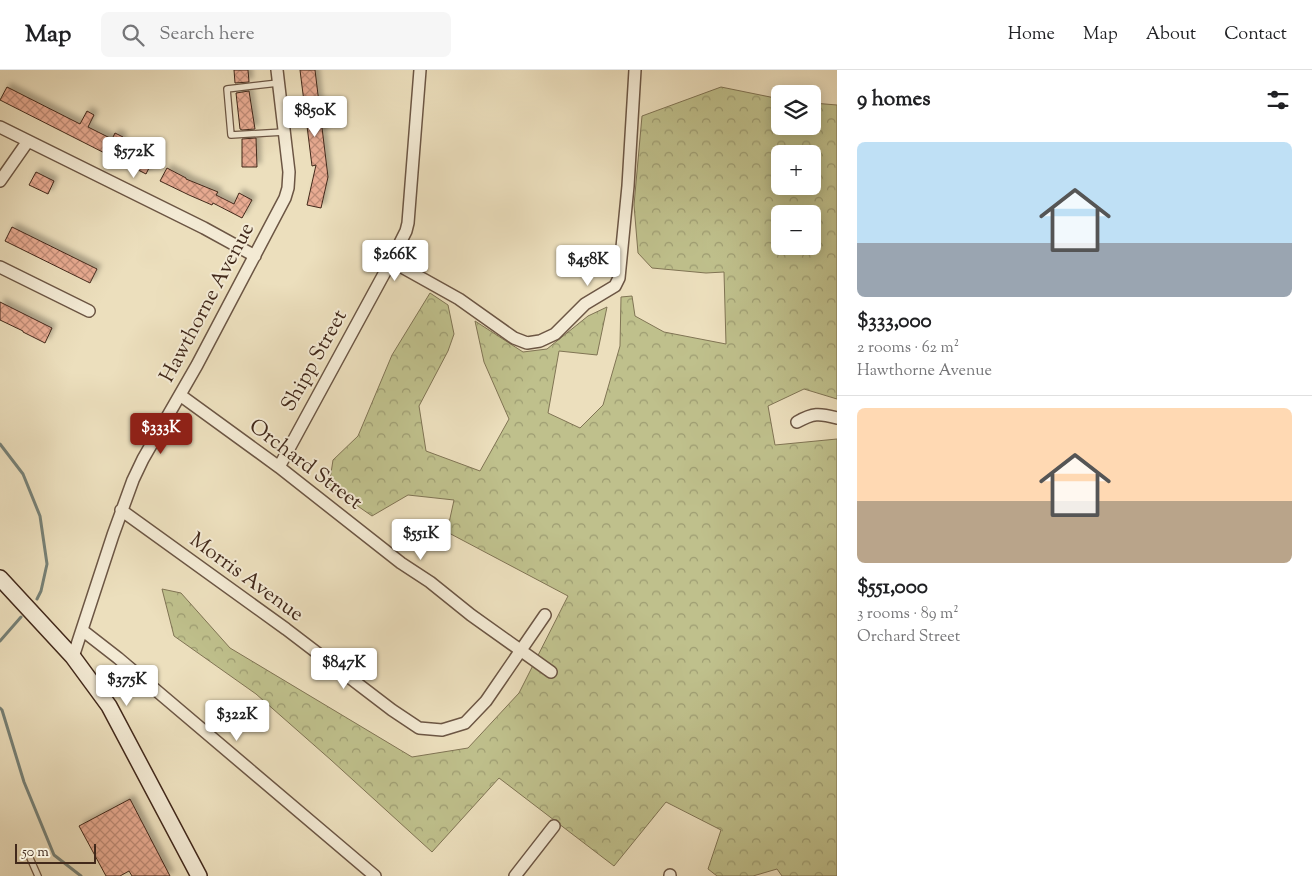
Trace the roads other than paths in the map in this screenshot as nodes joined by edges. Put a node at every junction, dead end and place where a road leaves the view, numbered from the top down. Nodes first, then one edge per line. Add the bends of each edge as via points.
1 (277, 70) edge
2 (420, 70) edge
3 (635, 70) edge
4 (278, 83) junction
5 (0, 127) edge
6 (284, 132) junction
7 (28, 141) junction
8 (0, 181) edge
9 (255, 256) junction
10 (391, 261) junction
11 (0, 267) edge
12 (89, 311) dead end
13 (180, 396) junction
14 (837, 418) edge
15 (797, 422) dead end
16 (279, 467) junction
17 (121, 510) junction
18 (0, 578) edge
19 (545, 615) dead end
20 (82, 630) junction
21 (520, 650) junction
22 (72, 658) junction
23 (551, 672) dead end
24 (554, 826) dead end
25 (30, 858) dead end
26 (38, 876) edge
27 (199, 876) edge
28 (375, 876) edge
29 (515, 876) edge

1 - 4 street, Hawthorne Avenue
2 - 10 street, Shipp Street via 408,223
3 - 10 street via 620,278 616,286 585,304 556,334 527,343 514,338 459,300
4 - 6 street, Hawthorne Avenue
4 - 6 lane via 227,89 231,134
5 - 7 street
6 - 9 street, Hawthorne Avenue via 288,188
7 - 8 street
7 - 9 street
9 - 13 street, Hawthorne Avenue
10 - 16 street, Shipp Street
11 - 12 street
13 - 16 street, Orchard Street
13 - 17 street, Hawthorne Avenue via 144,459
14 - 15 street via 821,414 807,416
16 - 21 street, Orchard Street via 401,563
17 - 20 street, Hawthorne Avenue
17 - 21 street, Morris Avenue via 418,728 442,730 465,723 486,701
18 - 22 street
19 - 21 street, Morris Avenue
20 - 22 street, Hawthorne Avenue
20 - 28 street
21 - 23 street, Orchard Street
22 - 27 street via 109,706
24 - 29 street
25 - 26 lane

